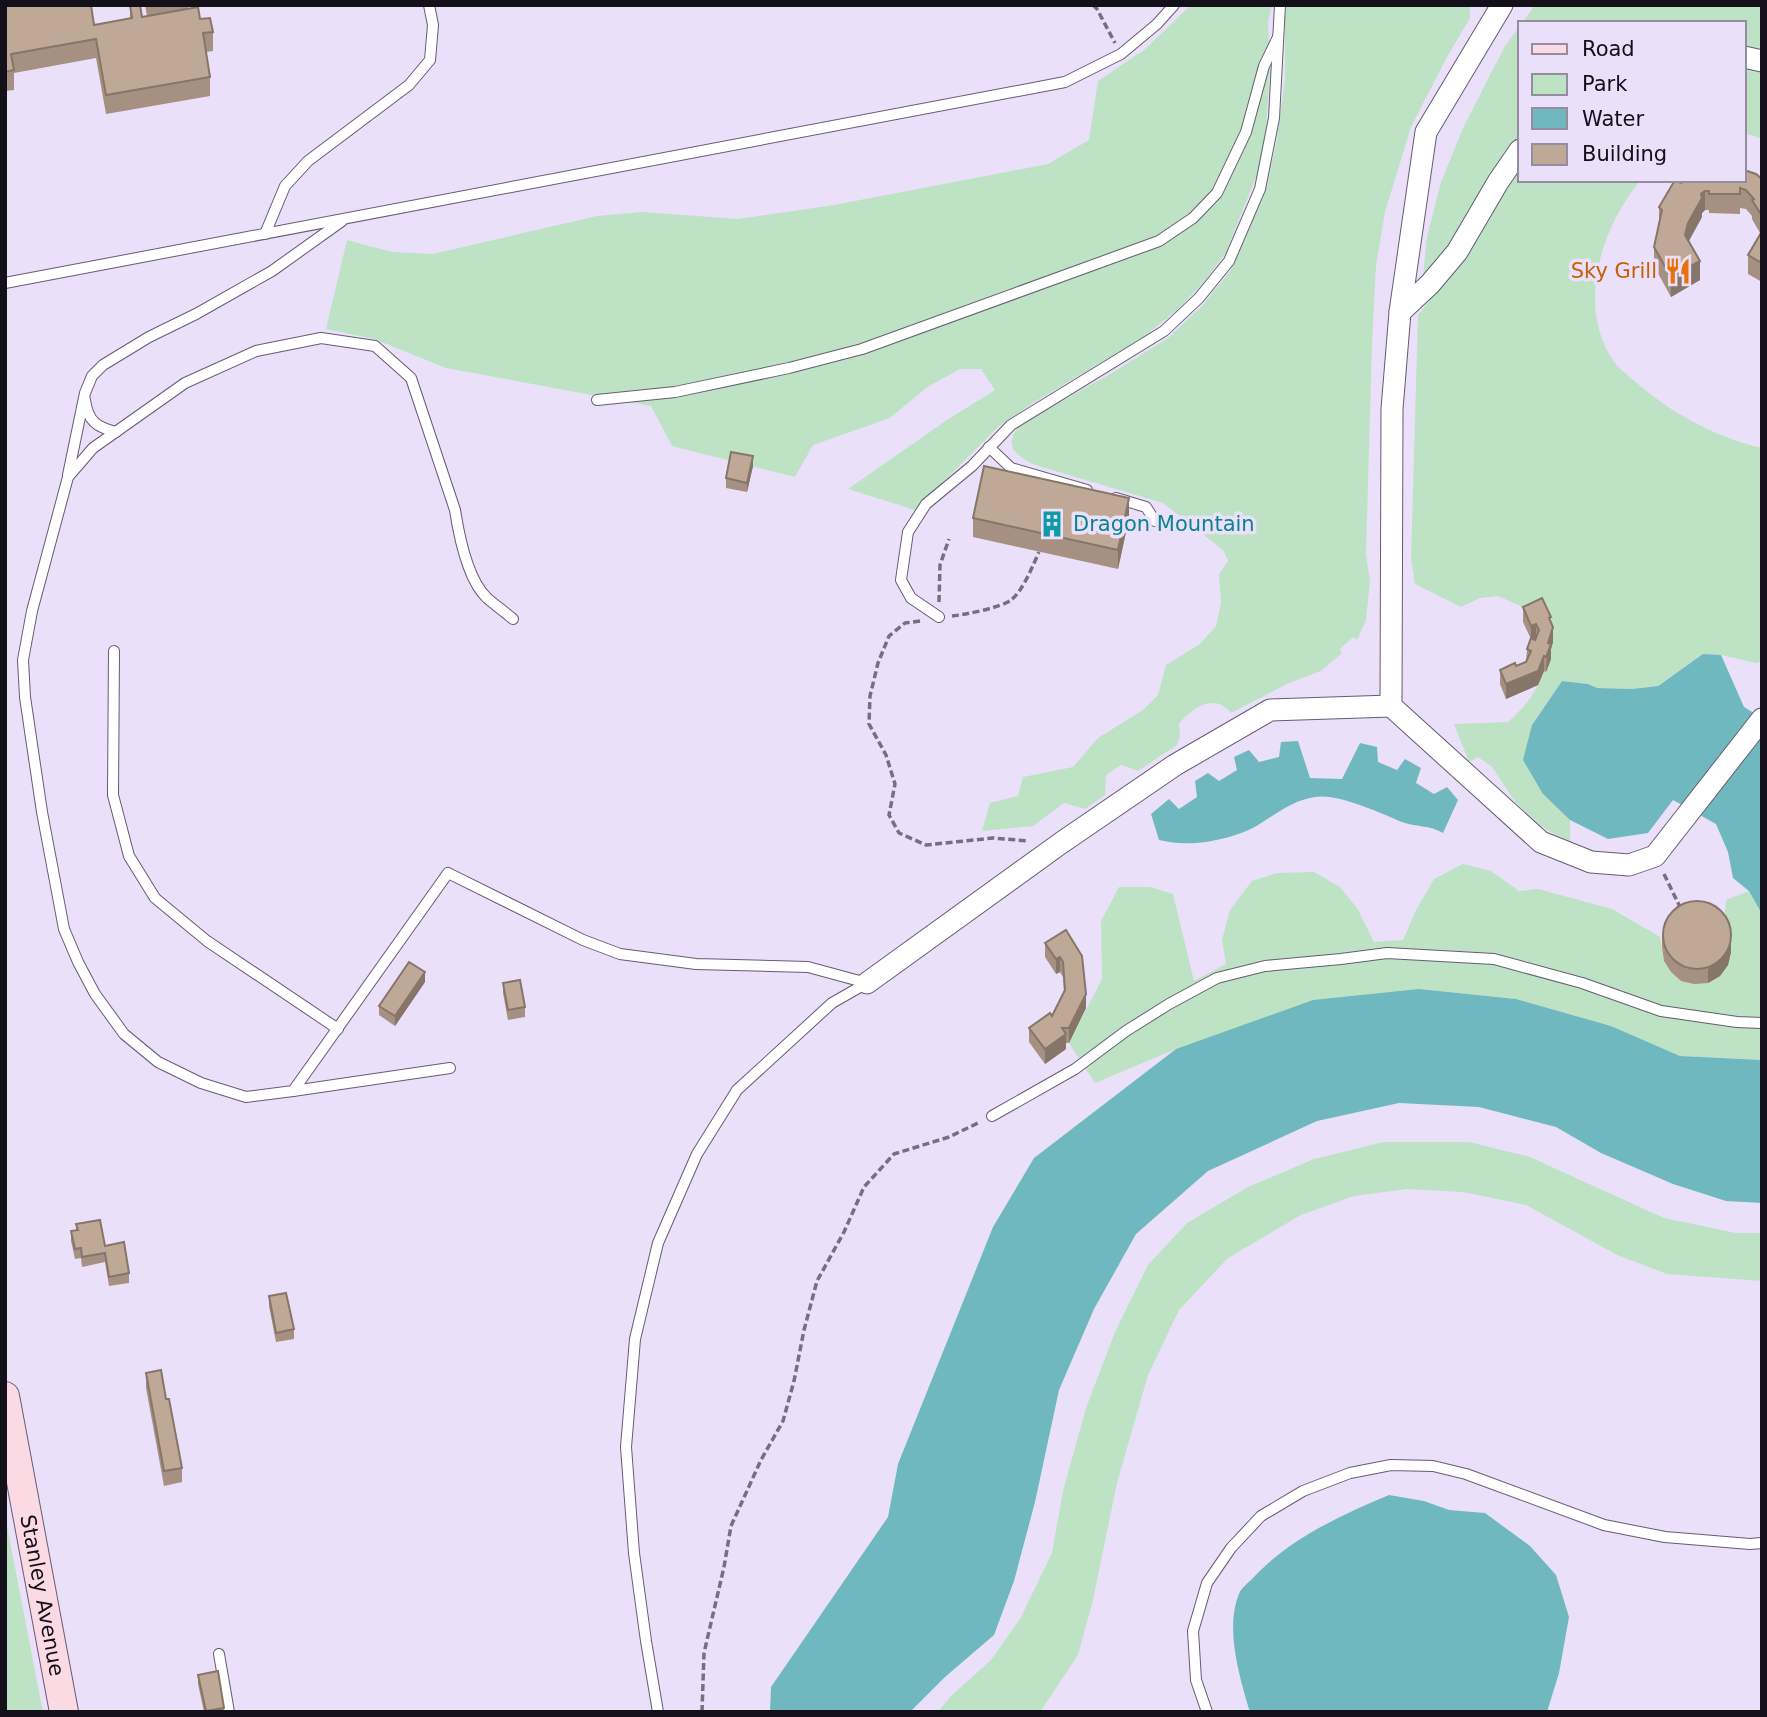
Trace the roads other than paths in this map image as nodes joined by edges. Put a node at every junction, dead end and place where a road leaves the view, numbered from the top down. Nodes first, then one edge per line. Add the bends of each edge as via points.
1 (429, 5) edge
2 (1174, 5) edge
3 (1280, 5) edge
4 (1502, 5) edge
5 (1278, 37) junction
6 (1518, 153) edge
7 (344, 220) junction
8 (265, 234) junction
9 (5, 283) edge
10 (1400, 312) junction
11 (85, 393) junction
12 (597, 400) dead end
13 (116, 432) junction
14 (989, 447) junction
15 (68, 477) junction
16 (1092, 491) edge
17 (1105, 495) edge
18 (1155, 521) dead end
19 (939, 617) road end
20 (513, 619) dead end
21 (114, 651) dead end
22 (1391, 706) junction
23 (1762, 719) edge
24 (867, 983) junction
25 (1762, 1023) edge
26 (338, 1029) junction
27 (450, 1068) dead end
28 (293, 1091) junction
29 (992, 1116) road end
30 (5, 1396) edge
31 (1762, 1543) edge
32 (219, 1654) dead end
33 (64, 1712) edge
34 (229, 1712) edge
35 (658, 1712) edge
36 (1206, 1712) edge

1 - 8 lane via 433,25 430,60 409,85 308,161 285,186
2 - 7 lane via 1121,54 1065,82
3 - 5 lane
4 - 10 street via 1426,132
5 - 12 lane via 1264,66 1246,132 1217,193 1193,218 1159,241 862,349 675,392
5 - 14 lane via 1274,118 1260,189 1229,261 1164,331 1011,425
6 - 10 street via 1457,252
7 - 8 lane
7 - 11 lane via 272,271 103,365
8 - 9 lane
10 - 22 street via 1392,409
11 - 13 lane via 87,411 100,428
11 - 15 lane
13 - 15 lane via 93,448
13 - 20 lane via 186,383 256,351 321,338 375,346 411,378 469,569 485,596
14 - 16 lane via 1012,468
14 - 19 lane via 926,505 908,532 901,580 911,598
15 - 28 lane via 23,660 42,812 64,929 95,994 124,1034 158,1062 201,1083 246,1097
17 - 18 lane via 1146,507
21 - 26 lane via 113,795 129,856 155,898 186,924
22 - 23 street via 1541,842 1591,862 1629,865 1655,856
22 - 24 street via 1270,710 1175,765
24 - 26 lane via 808,967 696,964 620,954 448,873
24 - 35 lane via 832,1003 737,1090 697,1154 658,1243 635,1339 626,1447 634,1553
25 - 29 lane via 1661,1011 1583,983 1494,959 1387,953 1265,966 1217,978 1169,1004 1075,1069
26 - 28 lane
27 - 28 lane
30 - 33 main road, Stanley Avenue
31 - 36 lane via 1665,1538 1604,1525 1433,1466 1391,1465 1350,1473 1303,1491 1261,1516 1207,1583 1193,1631 1196,1680
32 - 34 lane

